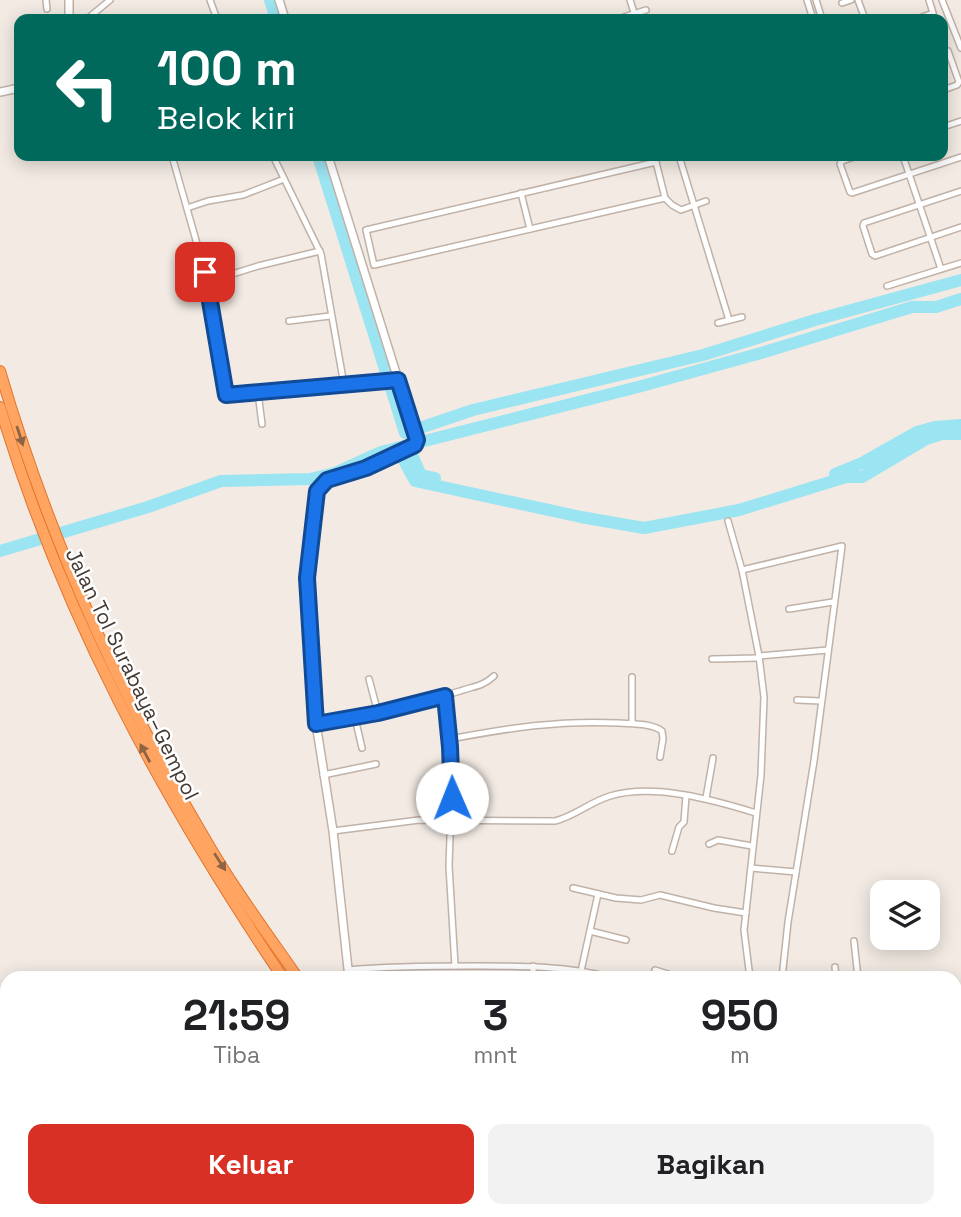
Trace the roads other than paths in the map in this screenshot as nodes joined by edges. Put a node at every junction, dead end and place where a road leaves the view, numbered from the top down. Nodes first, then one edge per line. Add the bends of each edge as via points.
1 (46, 0) edge
2 (110, 0) edge
3 (851, 0) edge
4 (842, 3) dead end
5 (47, 9) dead end
6 (646, 10) dead end
7 (92, 14) edge
8 (640, 14) edge
9 (948, 15) edge
10 (961, 46) edge
11 (948, 54) edge
12 (948, 88) edge
13 (961, 157) edge
14 (173, 161) edge
15 (275, 161) edge
16 (330, 161) edge
17 (681, 161) edge
18 (843, 161) edge
19 (905, 161) edge
20 (909, 174) junction
21 (284, 179) junction
22 (961, 191) edge
23 (521, 194) junction
24 (665, 198) junction
25 (706, 201) dead end
26 (694, 205) junction
27 (921, 205) junction
28 (187, 208) junction
29 (961, 227) edge
30 (530, 229) junction
31 (931, 237) junction
32 (320, 251) junction
33 (961, 263) edge
34 (941, 269) junction
35 (207, 282) junction
36 (887, 286) dead end
37 (330, 316) junction
38 (742, 317) dead end
39 (729, 320) junction
40 (289, 321) dead end
41 (718, 323) dead end
42 (0, 371) edge
43 (397, 380) junction
44 (344, 385) junction
45 (258, 393) junction
46 (0, 407) edge
47 (262, 424) dead end
48 (728, 521) dead end
49 (49, 535) junction
50 (742, 570) junction
51 (833, 602) junction
52 (789, 609) dead end
53 (828, 650) junction
54 (759, 657) junction
55 (712, 659) dead end
56 (494, 676) dead end
57 (632, 677) dead end
58 (369, 679) dead end
59 (445, 696) junction
60 (797, 700) dead end
61 (821, 701) junction
62 (378, 713) junction
63 (355, 718) junction
64 (632, 723) junction
65 (316, 724) junction
66 (450, 740) junction
67 (362, 748) dead end
68 (660, 757) dead end
69 (713, 758) dead end
70 (376, 764) dead end
71 (323, 775) junction
72 (686, 796) junction
73 (706, 799) junction
74 (756, 813) junction
75 (452, 820) junction
76 (333, 831) junction
77 (709, 844) dead end
78 (752, 846) junction
79 (672, 851) dead end
80 (751, 868) junction
81 (796, 872) junction
82 (573, 888) dead end
83 (598, 894) junction
84 (746, 913) junction
85 (590, 931) junction
86 (626, 940) dead end
87 (854, 940) dead end
88 (455, 965) junction
89 (533, 966) junction
90 (835, 967) dead end
91 (278, 971) edge
92 (293, 971) edge
93 (348, 971) edge
94 (363, 971) edge
95 (533, 971) edge
96 (581, 971) joint
97 (749, 971) edge
98 (783, 971) edge
99 (835, 971) edge
100 (857, 971) edge

1 - 5 street
2 - 7 street
3 - 4 street
6 - 8 street
9 - 10 street
11 - 12 street via 959,84
13 - 20 street
14 - 28 street
15 - 21 street
16 - 43 street
17 - 26 street
18 - 20 street via 851,193
19 - 20 street
20 - 27 street
21 - 28 street via 243,195
21 - 32 street
22 - 27 street
23 - 24 street via 656,162
23 - 30 street
23 - 30 street via 366,230 374,265
24 - 26 street via 681,210
24 - 30 street
25 - 26 street
26 - 39 street
27 - 31 street
27 - 31 street via 863,226 873,256
28 - 35 street
29 - 31 street
31 - 34 street
32 - 35 street
32 - 37 street
33 - 34 street
34 - 36 street
35 - 45 street via 226,395
37 - 40 street
37 - 44 street
38 - 39 street
39 - 41 street
42 -> 49 highway, Jalan Tol Surabaya–Gempol
43 - 44 street
43 - 65 street via 416,443 366,468 327,480 317,491 307,578
44 - 45 street
45 - 47 street
46 - 49 highway, Jalan Tol Surabaya–Gempol
48 - 50 street
91 -> 49 highway, Jalan Tol Surabaya–Gempol via 234,905 134,733 91,645
49 -> 92 highway, Jalan Tol Surabaya–Gempol via 205,840
50 - 51 street via 842,546
50 - 54 street
51 - 52 street
51 - 53 street
53 - 54 street
53 - 61 street
54 - 55 street
54 - 74 street via 764,730
56 - 59 street via 482,686
57 - 64 street
58 - 62 street
59 - 62 street
59 - 66 street
60 - 61 street
61 - 81 street
62 - 63 street
63 - 65 street
63 - 67 street
64 - 66 street via 534,724
64 - 68 street via 662,731
65 - 71 street
66 - 75 street
69 - 73 street
70 - 71 street
71 - 76 street
72 - 73 street
72 - 75 street via 616,794 555,821
72 - 79 street via 684,821
73 - 74 street
74 - 78 street
75 - 76 street
75 - 88 street via 449,866
76 - 93 street
77 - 78 street via 718,840
78 - 80 street
80 - 81 street
80 - 84 street
81 - 98 street
82 - 83 street
83 - 84 street via 641,900 660,895
83 - 85 street
84 - 97 street
85 - 86 street
85 - 96 street
87 - 100 street
88 - 89 street
88 - 94 street
89 - 95 street
89 - 96 street
90 - 99 street

